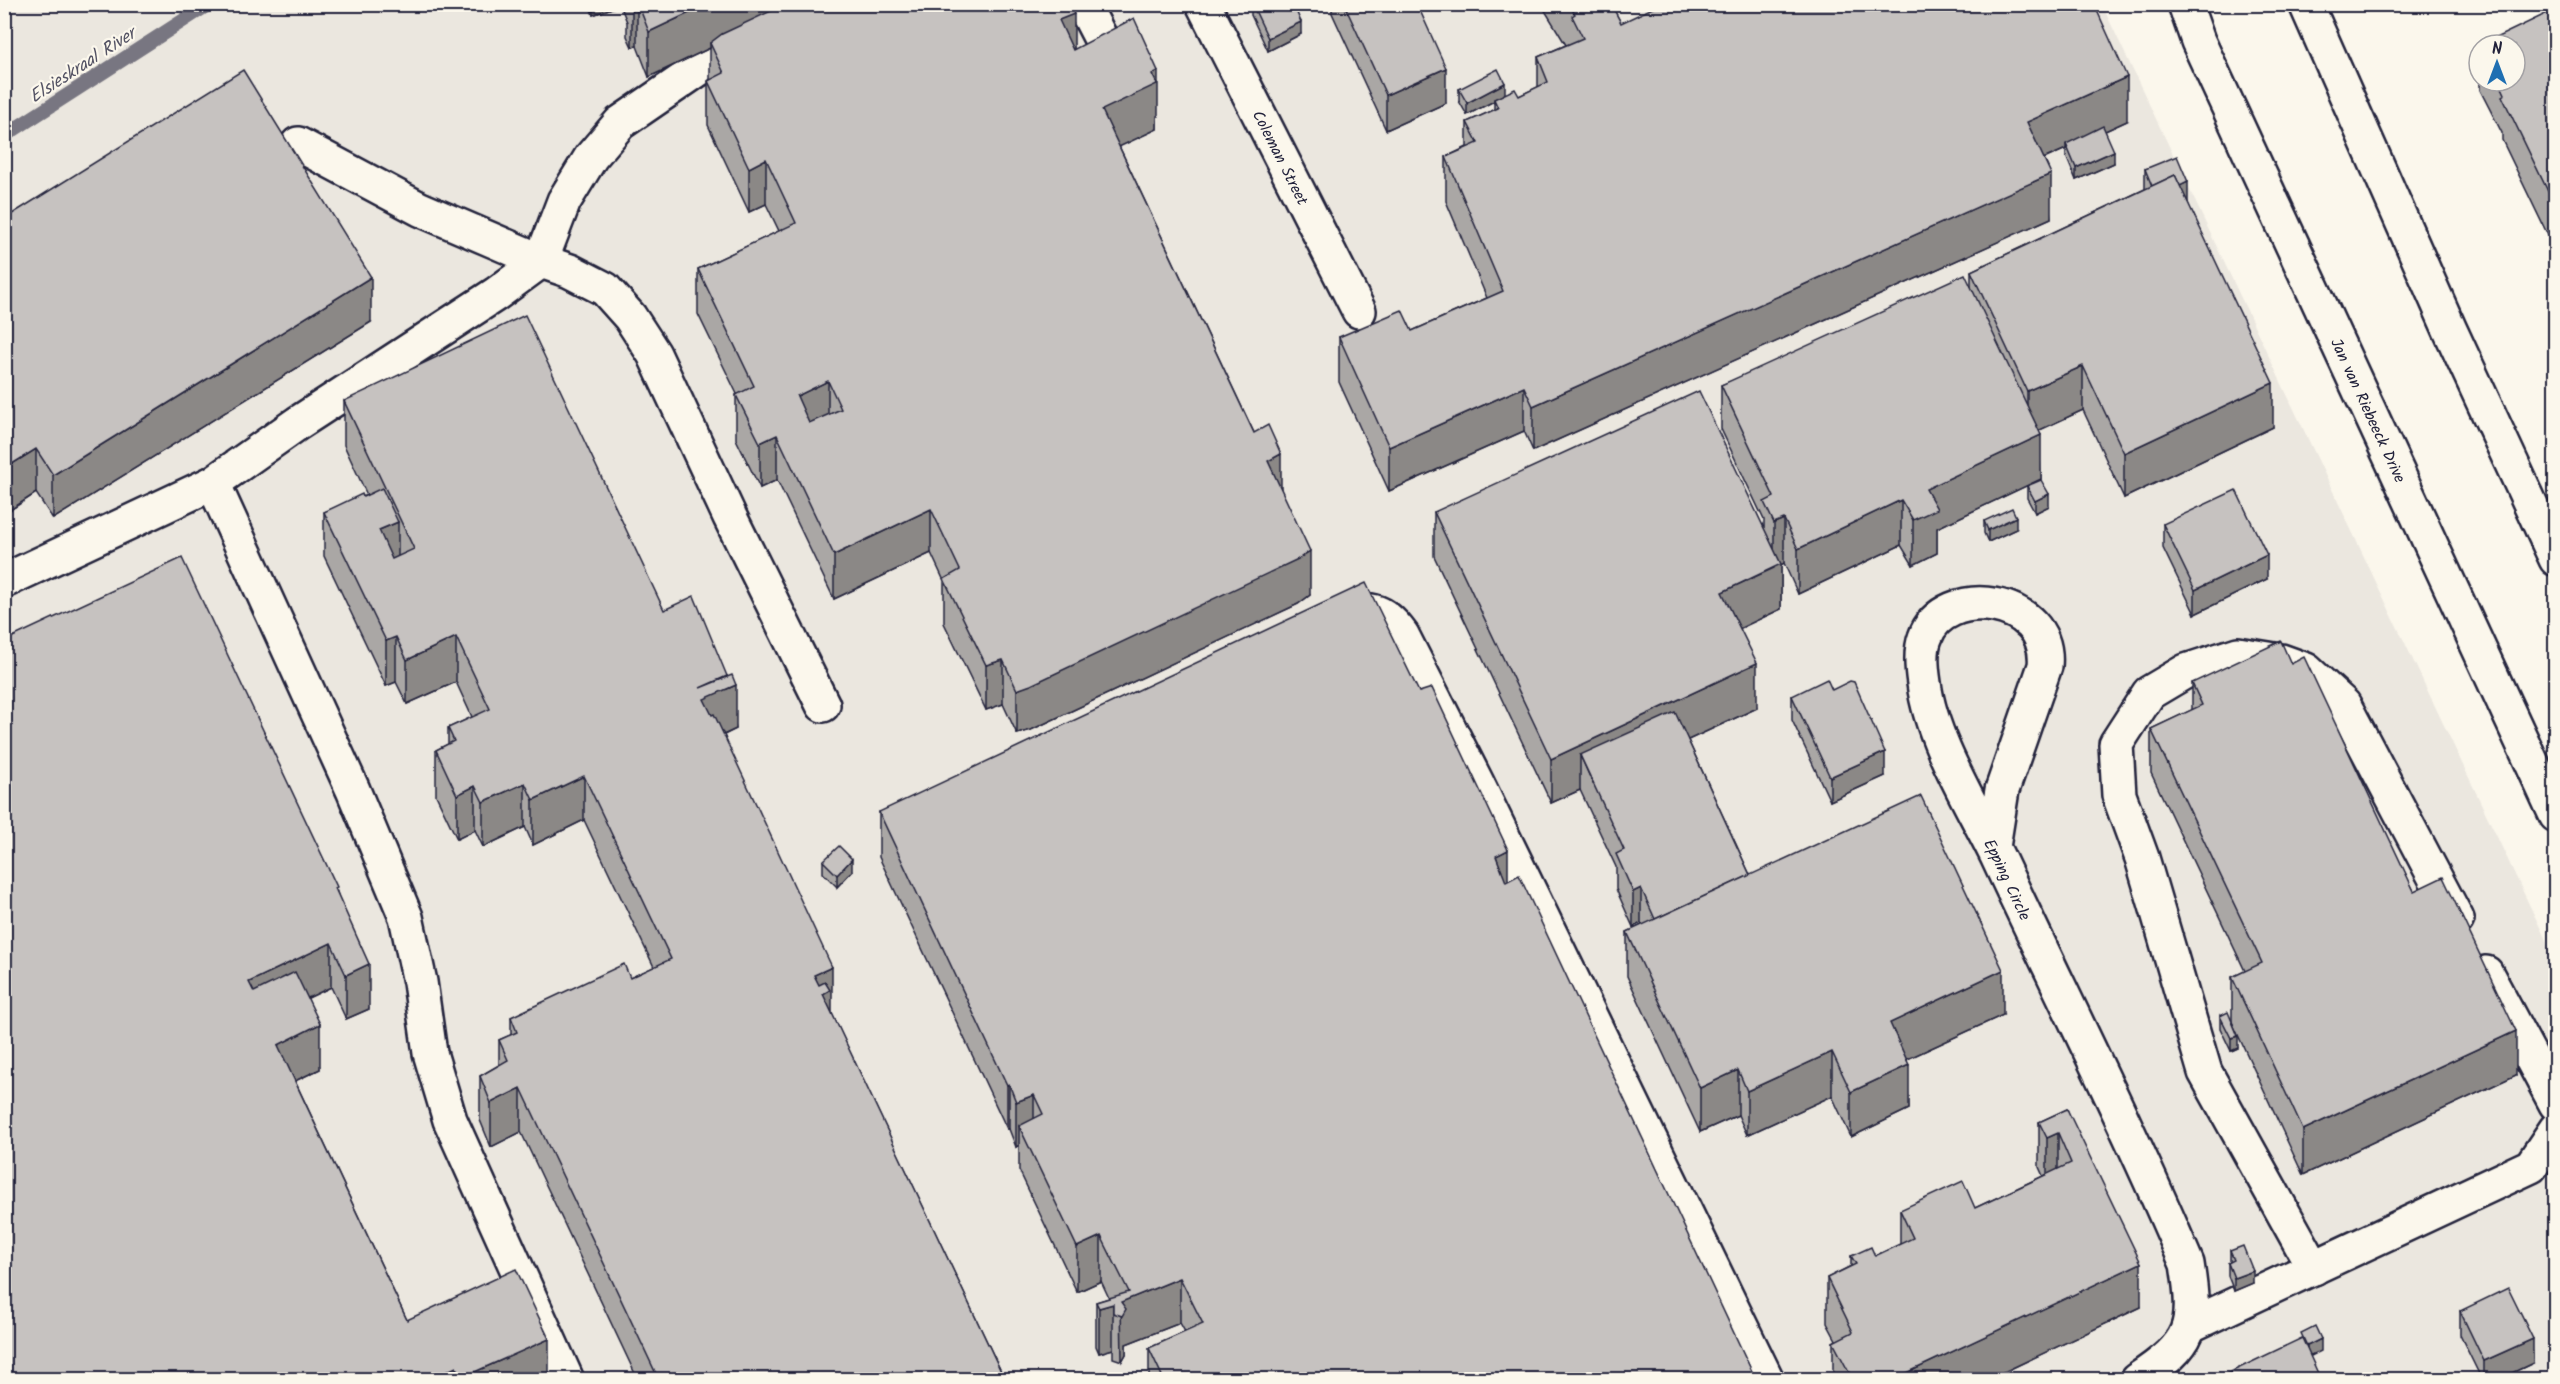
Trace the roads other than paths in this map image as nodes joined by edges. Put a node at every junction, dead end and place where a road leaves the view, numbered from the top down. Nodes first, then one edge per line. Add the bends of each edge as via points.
1 (833, 4) edge
2 (1083, 4) edge
3 (1203, 4) edge
4 (2185, 4) edge
5 (2306, 4) edge
6 (1099, 35) edge
7 (298, 144) dead end
8 (541, 261) junction
9 (1359, 311) dead end
10 (213, 483) junction
11 (2556, 559) edge
12 (4, 581) edge
13 (1307, 633) edge
14 (824, 705) dead end
15 (2556, 815) edge
16 (1993, 847) junction
17 (2556, 1104) edge
18 (2556, 1129) edge
19 (2314, 1268) junction
20 (2191, 1325) junction
21 (567, 1380) edge
22 (1767, 1380) edge
23 (2137, 1380) edge

1 - 8 main road via 709,62 620,123 591,157 564,201
2 - 6 main road
3 - 9 main road, Coleman Street
4 - 15 main road, Jan van Riebeeck Drive via 2202,51
5 - 11 main road
7 - 8 main road via 420,209
8 - 10 main road
8 - 14 main road via 605,289 648,345
10 - 12 main road
10 - 21 main road via 353,790 406,917 430,1053 450,1120
13 - 22 main road via 1370,609 1390,618 1402,635 1478,783
16 - 16 main road, Epping Circle via 1948,757 1924,684 1925,638 1943,617 1967,604 1995,604 2015,612 2030,622 2044,643 2045,666 2002,790
16 - 20 main road, Epping Circle via 2187,1264 2193,1304
17 - 19 main road via 2344,705 2306,670 2281,661 2238,654 2186,672 2150,693 2116,744 2120,795 2205,1072
18 - 19 main road via 2531,1166
19 - 20 main road
20 - 23 main road via 2182,1343

